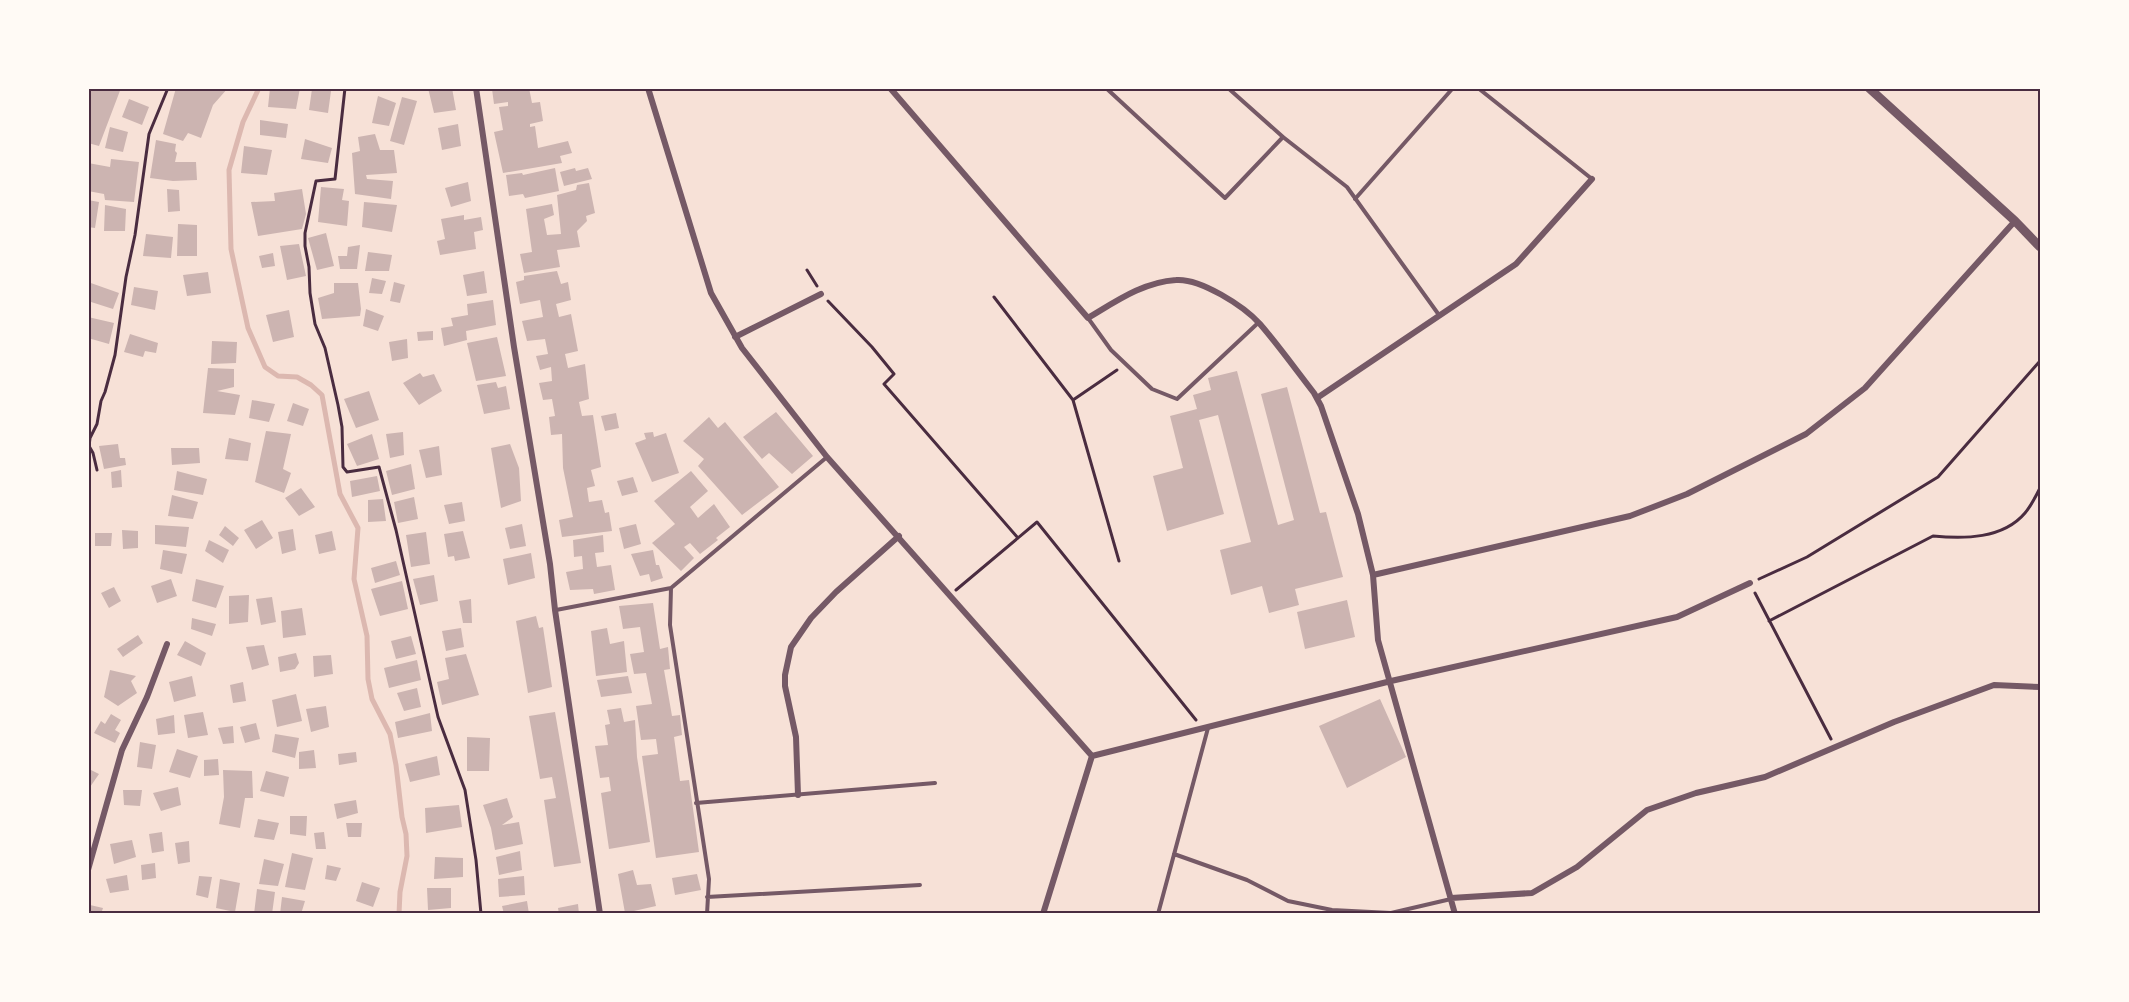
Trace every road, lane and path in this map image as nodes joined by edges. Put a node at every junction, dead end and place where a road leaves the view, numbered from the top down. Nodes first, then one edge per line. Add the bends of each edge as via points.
1 (168, 88) edge
2 (345, 88) edge
3 (367, 88) edge
4 (408, 88) edge
5 (476, 88) edge
6 (648, 88) edge
7 (890, 88) edge
8 (1106, 88) edge
9 (1228, 88) edge
10 (1453, 88) edge
11 (1478, 88) edge
12 (1869, 88) edge
13 (1283, 137) junction
14 (1592, 179) joint
15 (1355, 199) junction
16 (2015, 221) junction
17 (2040, 247) edge
18 (807, 270) dead end
19 (821, 294) junction
20 (994, 297) dead end
21 (1439, 315) junction
22 (1088, 318) junction
23 (1258, 322) junction
24 (735, 337) junction
25 (2040, 361) edge
26 (1126, 364) junction
27 (1317, 398) junction
28 (1072, 400) junction
29 (827, 457) junction
30 (97, 470) dead end
31 (2040, 488) edge
32 (899, 536) junction
33 (1018, 538) junction
34 (1119, 561) dead end
35 (1373, 575) junction
36 (1750, 584) junction
37 (671, 588) junction
38 (950, 595) junction
39 (555, 610) junction
40 (1769, 621) junction
41 (166, 644) dead end
42 (1391, 681) junction
43 (2040, 687) edge
44 (1205, 728) junction
45 (1836, 747) junction
46 (1092, 756) junction
47 (935, 783) dead end
48 (798, 795) junction
49 (696, 803) junction
50 (1174, 854) junction
51 (88, 870) edge
52 (920, 885) dead end
53 (707, 897) junction
54 (1451, 898) junction
55 (481, 914) edge
56 (600, 914) edge
57 (707, 914) edge
58 (1043, 914) edge
59 (1158, 914) edge
60 (1455, 914) edge

1 - 30 path via 149,134 121,324 97,424 90,438
2 - 55 path via 334,179 316,181 305,233 315,324 325,348 338,405 343,467 347,472 379,467 438,717 465,790
3 - 4 path
5 - 39 street
6 - 24 street via 711,293
7 - 22 street
8 - 13 lane via 1225,198
9 - 13 lane
10 - 15 lane
11 - 14 lane
12 - 16 street
13 - 15 lane via 1347,187
14 - 21 street via 1516,264
15 - 21 lane
16 - 17 street
16 - 35 street via 1865,388 1806,434 1687,494 1630,516
18 - 19 path
19 - 24 street
19 - 33 path via 894,374 884,384
20 - 28 path
21 - 27 street
22 - 23 street via 1142,288 1176,280 1194,282 1220,293
22 - 26 lane
23 - 26 lane via 1178,399 1152,389
23 - 27 street
24 - 29 street
25 - 36 path via 1938,477 1807,557
26 - 28 path
27 - 35 street via 1358,514
28 - 34 path
29 - 32 street
29 - 37 lane
31 - 40 path via 2025,513 2007,528 1984,536 1933,536
32 - 38 street
32 - 48 street via 836,592 791,647 785,687 796,737
33 - 38 path
33 - 44 path via 1037,522
35 - 42 street via 1378,640
36 - 40 path
36 - 42 street via 1677,617
37 - 39 lane
37 - 49 lane via 670,625
38 - 46 street
39 - 56 street
40 - 45 path
41 - 51 street via 122,750
42 - 44 street
42 - 54 street
43 - 45 street via 1994,685
44 - 46 street
44 - 50 lane
45 - 54 street via 1765,777 1696,793 1647,810 1577,867 1532,893
46 - 58 street
47 - 48 lane
48 - 49 lane
49 - 53 lane via 709,879
50 - 54 lane via 1247,880 1288,901 1332,910 1391,913
50 - 59 lane
52 - 53 lane
53 - 57 lane
54 - 60 street

